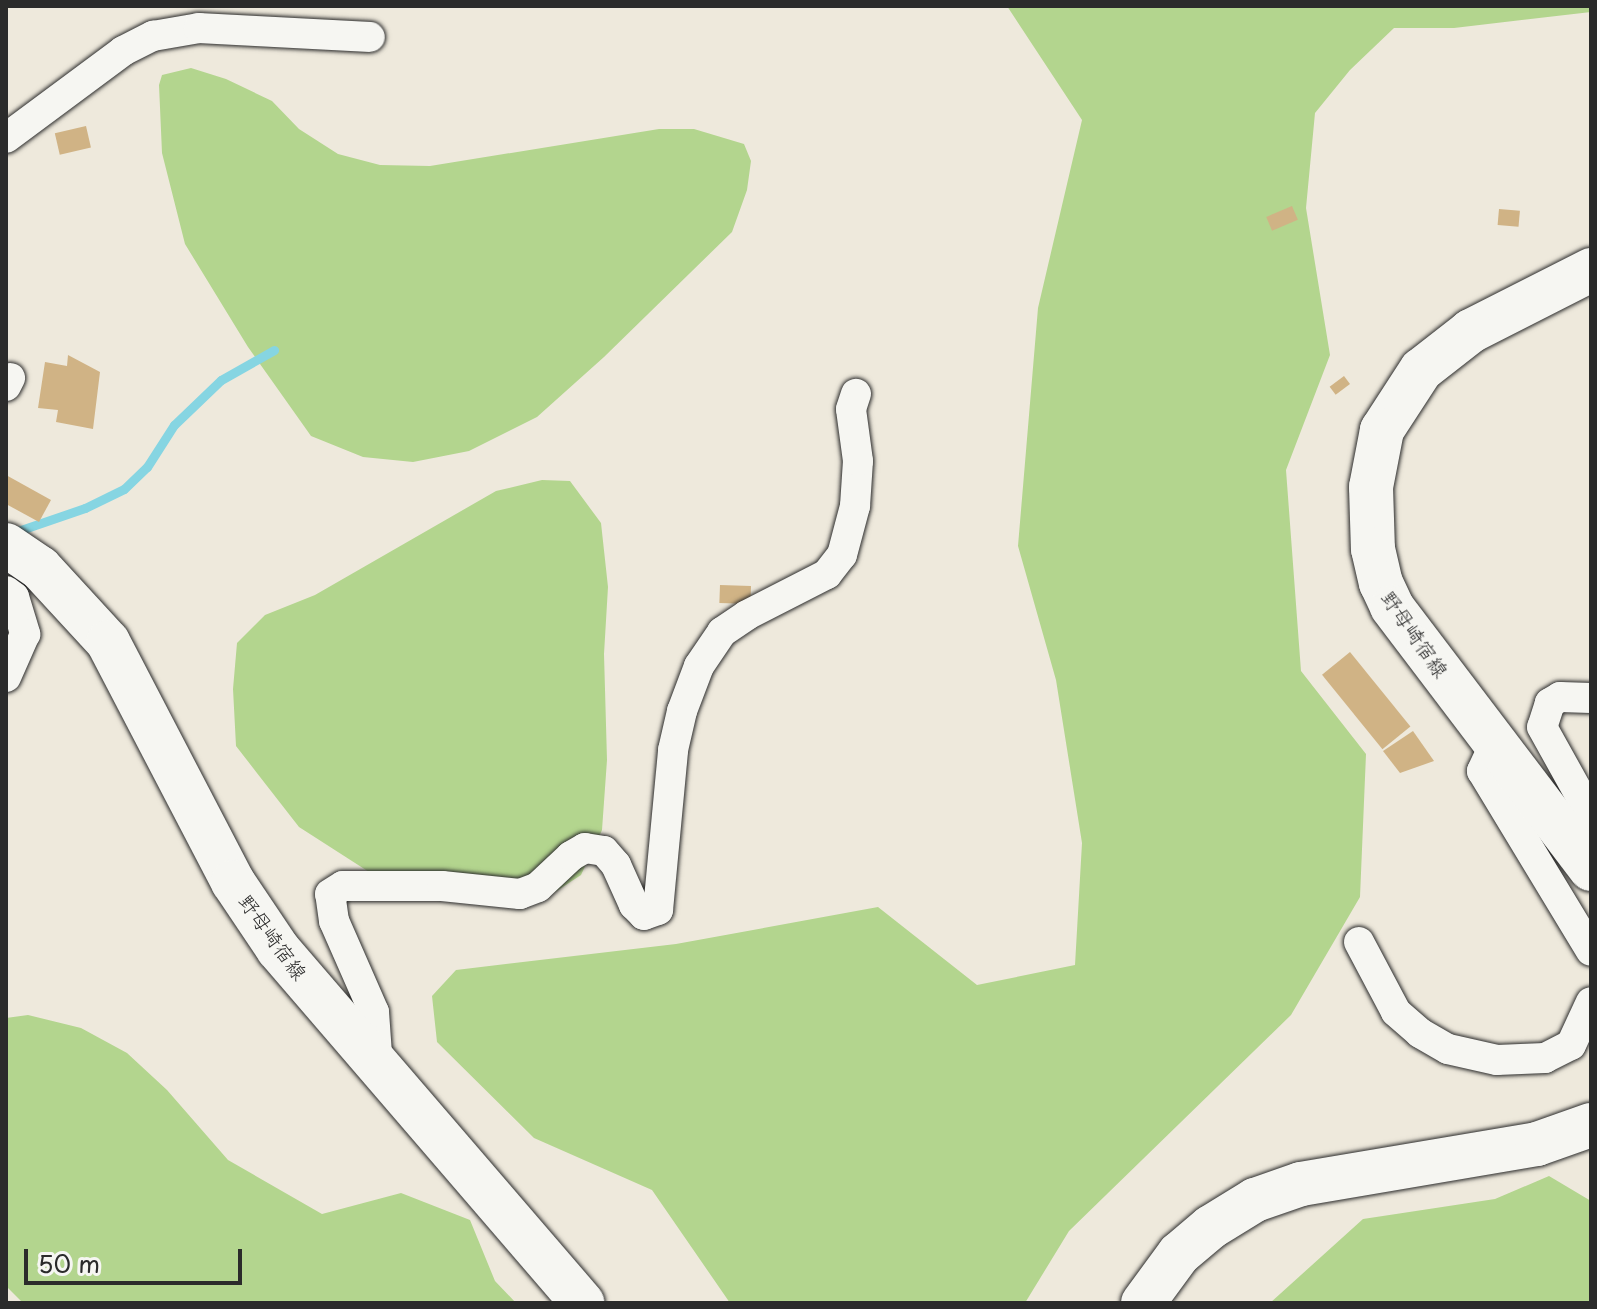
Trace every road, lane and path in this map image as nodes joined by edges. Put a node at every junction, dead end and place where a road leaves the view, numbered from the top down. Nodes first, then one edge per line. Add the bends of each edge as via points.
1 (370, 37) dead end
2 (6, 138) edge
3 (1591, 270) edge
4 (856, 394) dead end
5 (6, 545) edge
6 (6, 591) edge
7 (6, 677) edge
8 (1591, 698) edge
9 (1495, 743) junction
10 (1591, 815) edge
11 (1591, 869) edge
12 (1359, 942) dead end
13 (1591, 951) edge
14 (1591, 1002) edge
15 (378, 1068) junction
16 (1591, 1125) edge
17 (582, 1303) edge
18 (1143, 1303) edge

1 - 2 street via 199,28 153,36 123,51
3 - 9 main road, 野母崎宿線 via 1442,351 1404,393 1375,452 1371,526 1381,583 1392,607
4 - 15 street via 851,409 856,491 842,555 827,574 722,632 699,666 673,750 658,910 644,915 604,851 585,848 538,887 520,894 442,886 343,886 330,894 334,921 374,1012
5 - 15 main road, 野母崎宿線 via 40,568 108,642 233,882 278,949
6 - 7 street via 14,597 25,634
8 - 10 street via 1560,697 1550,703 1542,727
9 - 11 main road, 野母崎宿線
9 - 13 street via 1482,771
12 - 14 street via 1396,1012 1448,1049 1497,1060 1545,1058 1571,1045
15 - 17 main road, 野母崎宿線
16 - 18 main road via 1537,1144 1301,1184 1255,1200 1179,1254

